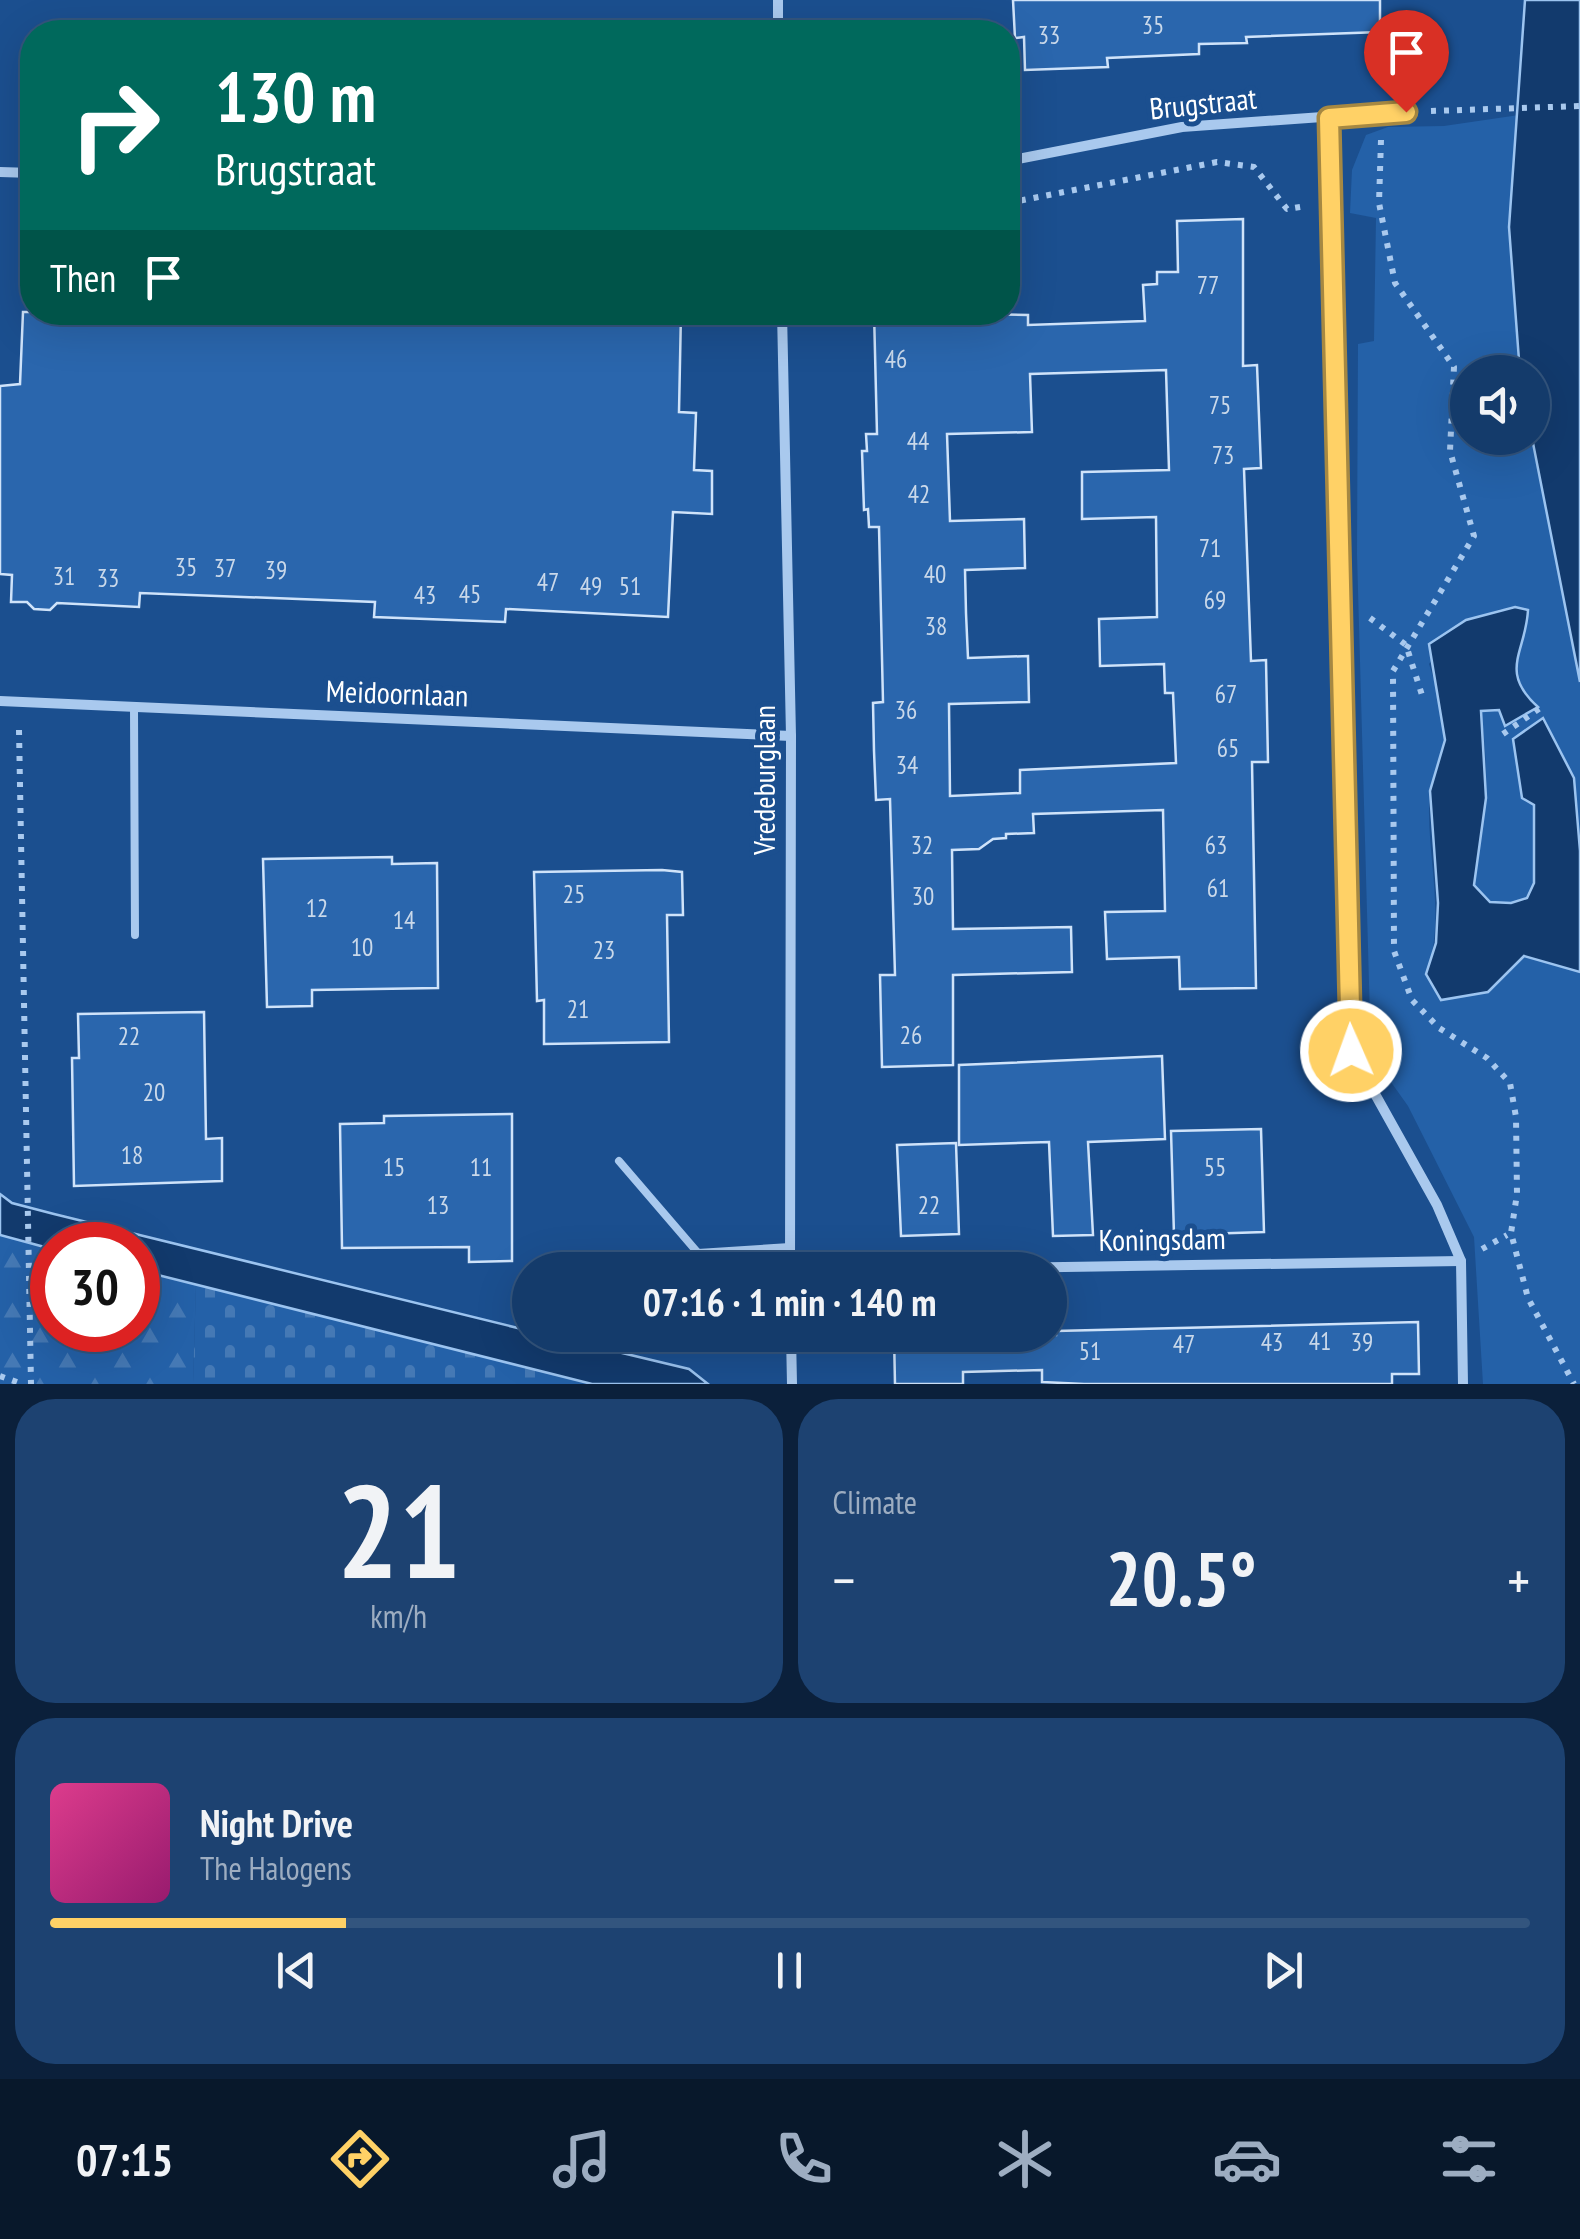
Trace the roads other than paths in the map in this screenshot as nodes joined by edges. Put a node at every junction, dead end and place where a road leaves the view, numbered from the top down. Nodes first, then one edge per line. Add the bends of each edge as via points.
1 (1406, 112) road end
2 (1329, 118) junction
3 (1020, 158) edge
4 (782, 325) edge
5 (0, 701) edge
6 (134, 708) junction
7 (791, 736) junction
8 (135, 935) dead end
9 (620, 1161) dead end
10 (790, 1248) junction
11 (790, 1252) edge
12 (1462, 1260) junction
13 (1067, 1267) edge
14 (792, 1352) edge
15 (792, 1384) edge
16 (1464, 1384) edge

1 - 2 street, Brugstraat
2 - 3 street, Brugstraat via 1182,127
2 - 12 street via 1351,1051
4 - 7 street, Vredeburglaan
5 - 6 street, Meidoornlaan
6 - 7 street, Meidoornlaan
6 - 8 lane
7 - 10 street, Vredeburglaan
9 - 10 lane via 698,1252
10 - 11 street, Vredeburglaan
12 - 13 street, Koningsdam
12 - 16 street
14 - 15 street

